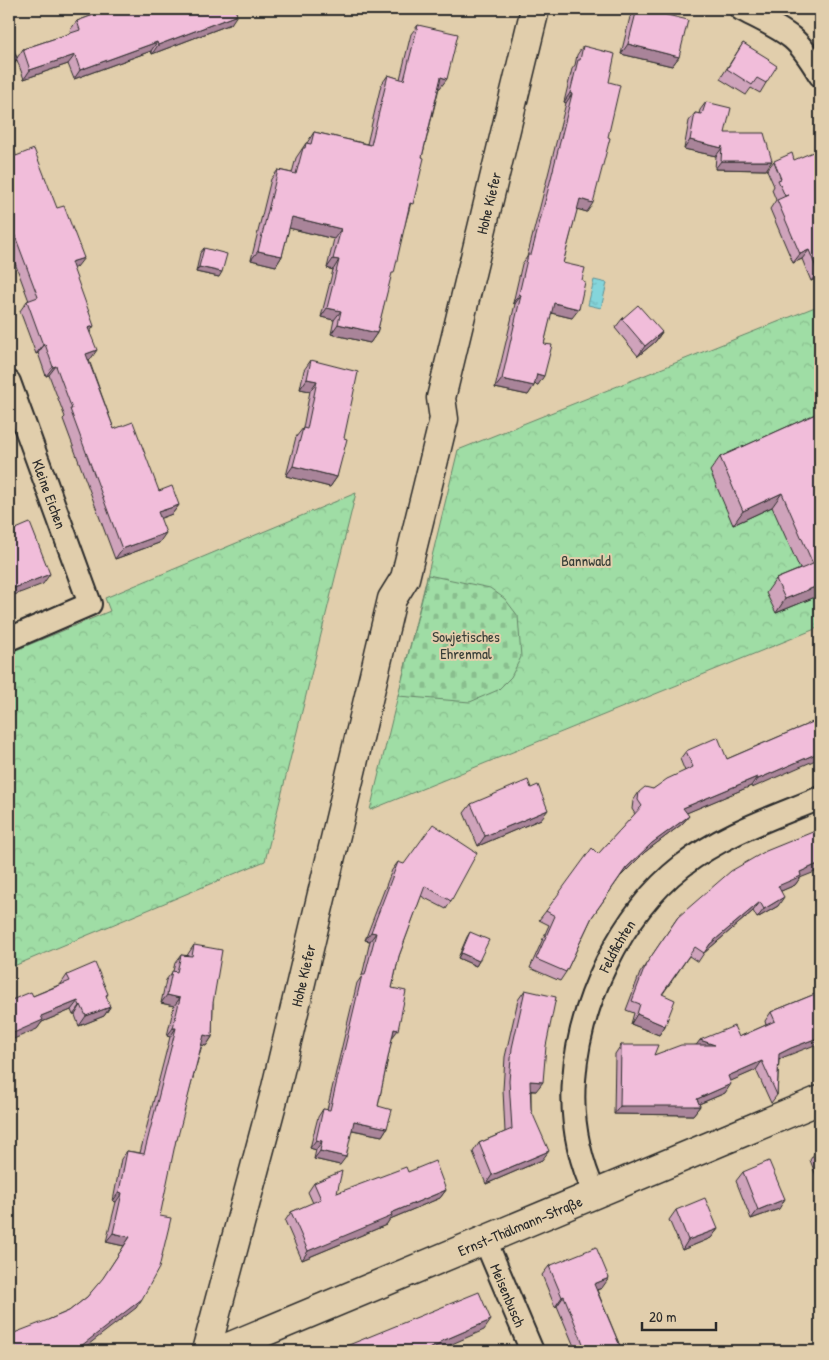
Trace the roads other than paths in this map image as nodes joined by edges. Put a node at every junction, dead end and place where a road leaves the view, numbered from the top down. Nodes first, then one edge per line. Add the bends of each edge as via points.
1 (535, 9) edge
2 (741, 9) edge
3 (820, 75) edge
4 (9, 382) edge
5 (9, 638) edge
6 (820, 798) edge
7 (820, 1100) edge
8 (595, 1194) junction
9 (485, 1240) junction
10 (206, 1351) edge
11 (220, 1351) edge
12 (532, 1351) edge

1 - 10 street, Hohe Kiefer via 441,398 428,418 389,578 392,599 274,1096
2 - 3 street via 793,38
4 - 5 street, Kleine Eichen via 90,604
6 - 8 street, Feldfichten via 726,837 706,849 659,886 619,938 583,1022 574,1080 578,1141
7 - 8 street, Ernst-Thälmann-Straße
8 - 9 street, Ernst-Thälmann-Straße
9 - 11 street, Ernst-Thälmann-Straße
9 - 12 street, Meisenbusch

